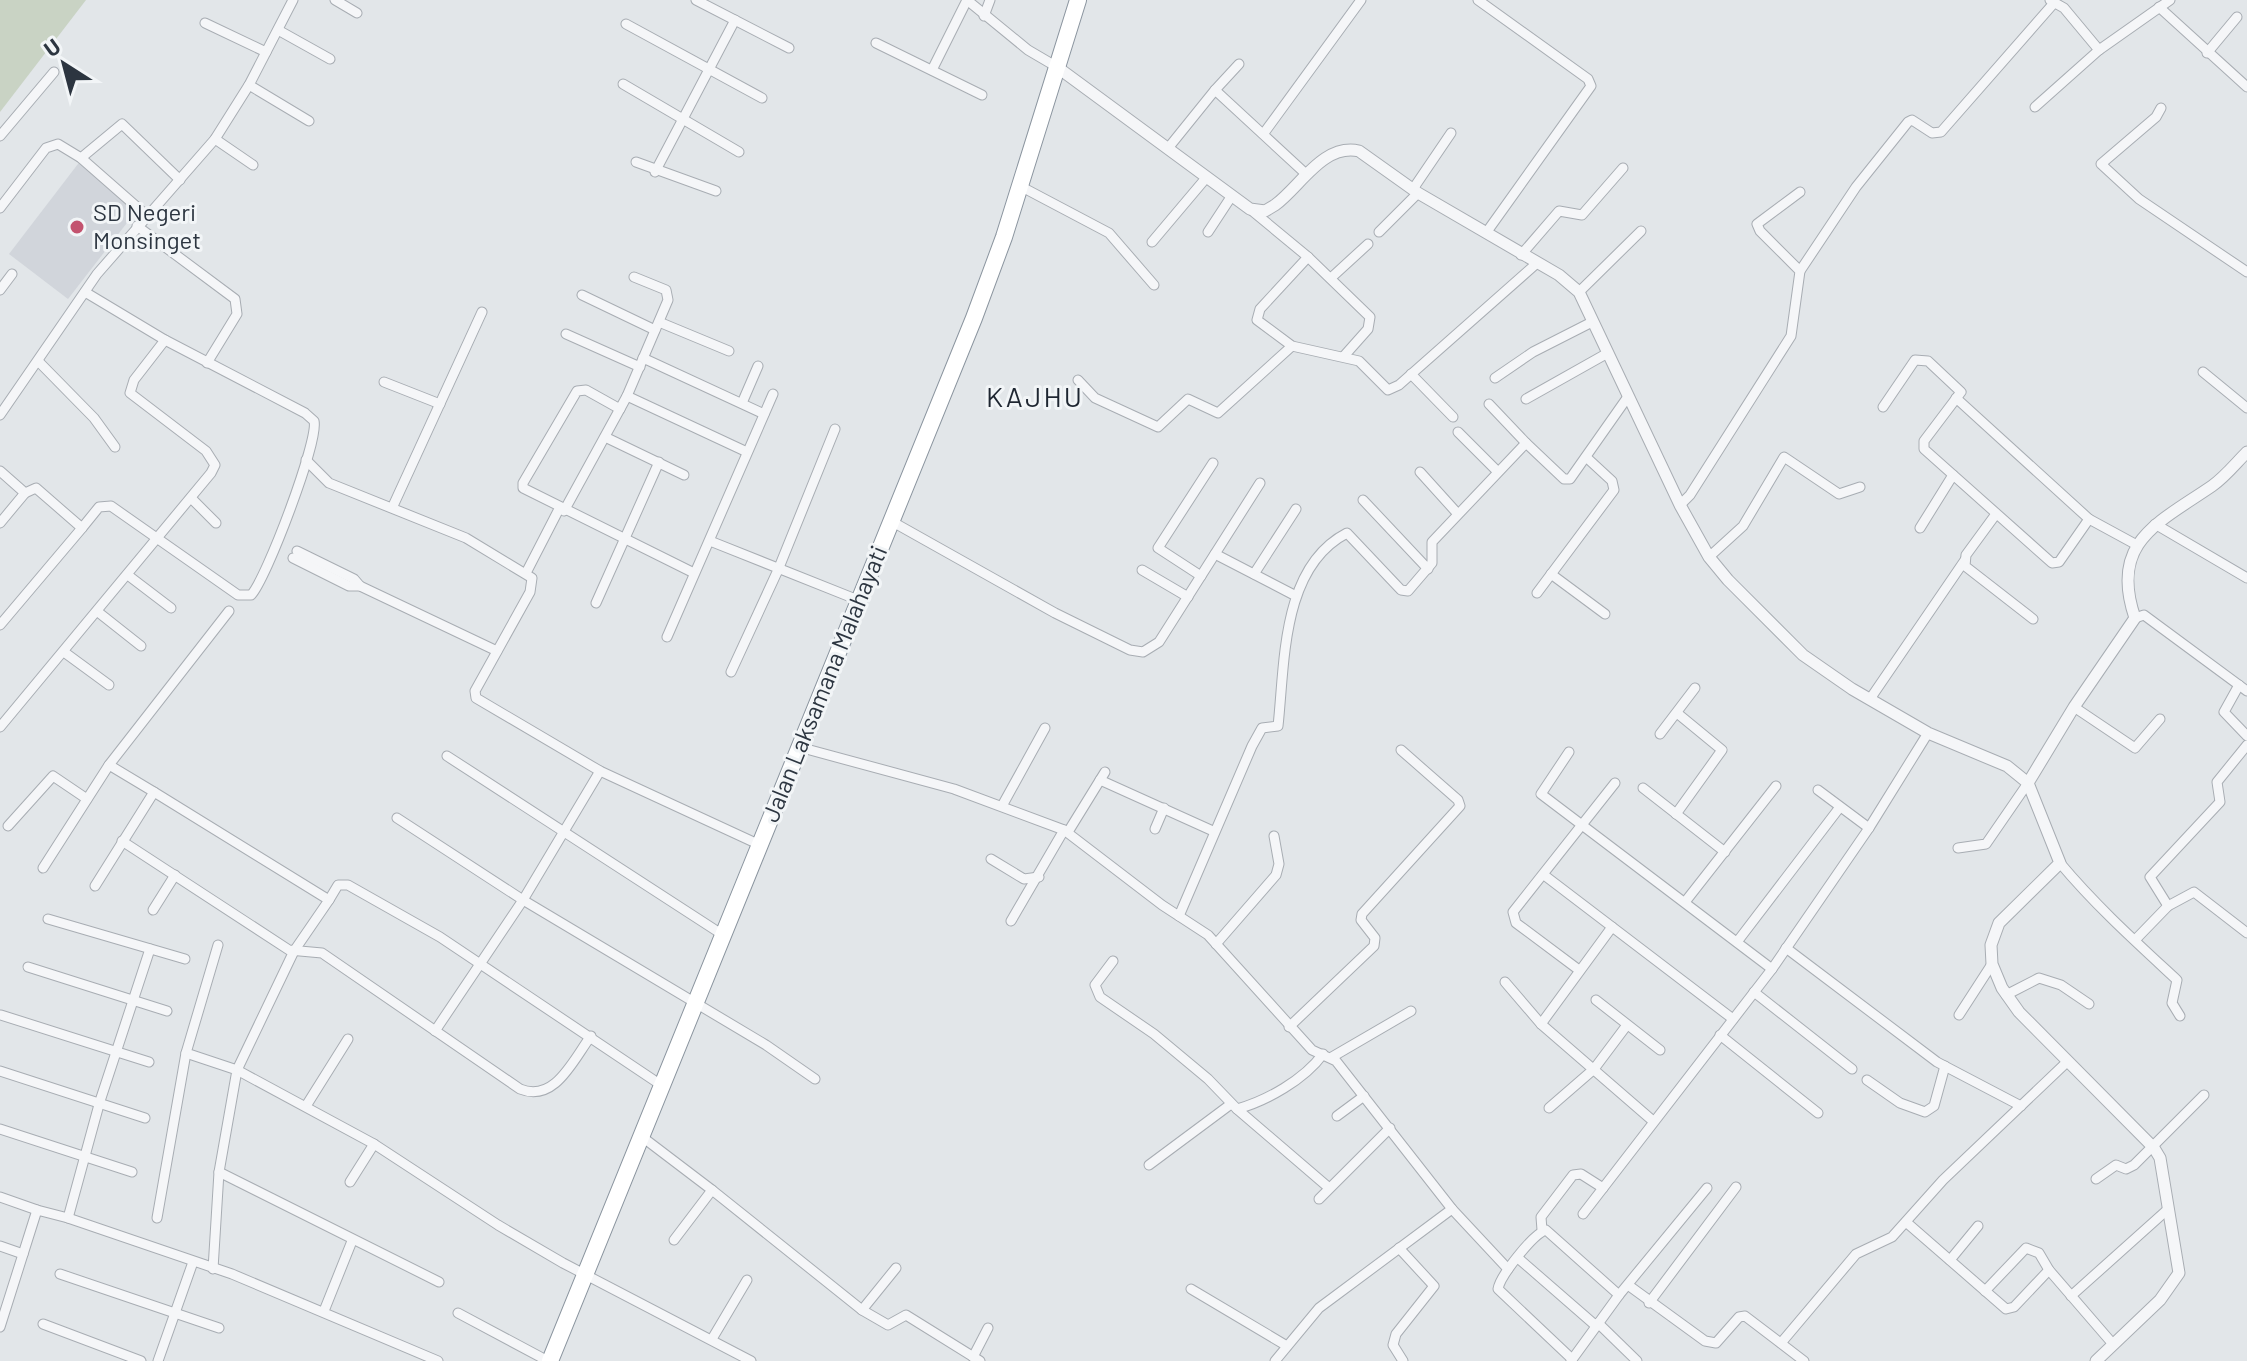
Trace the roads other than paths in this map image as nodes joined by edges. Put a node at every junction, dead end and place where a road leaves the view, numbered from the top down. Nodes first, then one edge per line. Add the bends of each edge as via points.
1 (292, 0) edge
2 (335, 0) edge
3 (696, 0) edge
4 (967, 0) edge
5 (990, 0) edge
6 (1078, 0) edge
7 (1361, 0) edge
8 (2073, 0) edge
9 (2170, 0) edge
10 (1485, 2) edge
11 (2052, 2) edge
12 (2159, 7) junction
13 (2064, 8) junction
14 (357, 13) dead end
15 (984, 16) junction
16 (2237, 17) dead end
17 (735, 20) junction
18 (205, 23) dead end
19 (626, 24) dead end
20 (278, 30) junction
21 (876, 43) dead end
22 (789, 48) dead end
23 (2099, 50) junction
24 (266, 52) junction
25 (2207, 53) junction
26 (330, 59) dead end
27 (1239, 64) dead end
28 (1057, 67) junction
29 (708, 68) junction
30 (932, 70) junction
31 (54, 72) dead end
32 (623, 84) dead end
33 (249, 85) junction
34 (2247, 87) edge
35 (1215, 90) junction
36 (982, 95) dead end
37 (762, 98) dead end
38 (2035, 107) dead end
39 (2161, 108) dead end
40 (681, 118) junction
41 (309, 121) dead end
42 (1264, 133) junction
43 (1451, 133) dead end
44 (0, 136) edge
45 (215, 139) junction
46 (1169, 147) junction
47 (739, 152) dead end
48 (81, 158) junction
49 (636, 162) dead end
50 (253, 165) dead end
51 (1623, 168) dead end
52 (655, 172) junction
53 (1306, 174) junction
54 (1206, 178) junction
55 (180, 180) junction
56 (1020, 186) junction
57 (716, 191) dead end
58 (1416, 191) junction
59 (1800, 192) dead end
60 (1231, 197) junction
61 (0, 208) edge
62 (1250, 209) junction
63 (146, 215) junction
64 (137, 226) junction
65 (1641, 231) dead end
66 (1208, 232) dead end
67 (1379, 232) dead end
68 (1486, 233) junction
69 (1152, 242) dead end
70 (1368, 244) dead end
71 (1521, 255) junction
72 (1308, 257) junction
73 (1536, 264) junction
74 (1800, 271) junction
75 (2247, 272) edge
76 (12, 274) dead end
77 (634, 277) dead end
78 (1332, 277) junction
79 (1154, 285) dead end
80 (0, 290) edge
81 (85, 292) junction
82 (1579, 292) junction
83 (582, 295) dead end
84 (482, 312) dead end
85 (1592, 322) junction
86 (657, 326) junction
87 (566, 334) dead end
88 (165, 340) junction
89 (1292, 346) junction
90 (729, 351) dead end
91 (1606, 354) junction
92 (1344, 356) junction
93 (39, 362) junction
94 (207, 363) junction
95 (642, 363) junction
96 (758, 366) dead end
97 (2203, 372) dead end
98 (1411, 374) junction
99 (1495, 378) dead end
100 (1078, 380) dead end
101 (384, 382) dead end
102 (773, 394) dead end
103 (627, 396) junction
104 (1627, 398) junction
105 (1956, 398) junction
106 (1526, 399) dead end
107 (742, 403) junction
108 (440, 404) junction
109 (1489, 404) dead end
110 (1883, 407) dead end
111 (2247, 408) edge
112 (620, 409) junction
113 (764, 414) junction
114 (0, 415) edge
115 (1453, 417) dead end
116 (835, 429) dead end
117 (1458, 432) dead end
118 (605, 437) junction
119 (1526, 443) junction
120 (115, 447) dead end
121 (747, 452) junction
122 (2247, 452) edge
123 (1586, 457) junction
124 (307, 461) junction
125 (659, 462) junction
126 (1213, 463) dead end
127 (0, 471) edge
128 (1497, 471) junction
129 (1420, 472) dead end
130 (684, 475) dead end
131 (1953, 475) junction
132 (1260, 483) dead end
133 (1860, 487) dead end
134 (25, 493) junction
135 (191, 498) junction
136 (1363, 500) dead end
137 (1680, 505) junction
138 (393, 506) junction
139 (1296, 509) dead end
140 (562, 510) junction
141 (1457, 513) junction
142 (1996, 514) junction
143 (2089, 519) junction
144 (891, 521) junction
145 (0, 523) edge
146 (216, 523) dead end
147 (2155, 524) junction
148 (82, 528) junction
149 (1920, 528) dead end
150 (157, 539) junction
151 (710, 541) junction
152 (626, 542) junction
153 (2135, 544) junction
154 (1215, 554) junction
155 (295, 555) dead end
156 (1709, 557) junction
157 (1965, 560) junction
158 (1428, 569) junction
159 (778, 570) junction
160 (1142, 570) dead end
161 (526, 573) junction
162 (694, 573) junction
163 (1254, 574) junction
164 (1551, 574) junction
165 (129, 576) junction
166 (1201, 576) junction
167 (2247, 578) edge
168 (1537, 593) dead end
169 (1296, 596) junction
170 (1188, 597) junction
171 (858, 600) junction
172 (596, 603) dead end
173 (171, 608) dead end
174 (229, 611) dead end
175 (98, 612) junction
176 (1605, 614) dead end
177 (2135, 618) junction
178 (2033, 619) dead end
179 (0, 625) edge
180 (667, 637) dead end
181 (141, 646) dead end
182 (497, 651) junction
183 (64, 652) junction
184 (731, 672) dead end
185 (109, 685) dead end
186 (1695, 688) dead end
187 (2243, 688) edge
188 (1870, 699) junction
189 (2074, 707) junction
190 (1677, 713) junction
191 (2160, 719) dead end
192 (0, 727) edge
193 (1045, 728) dead end
194 (1928, 733) junction
195 (1660, 734) dead end
196 (2247, 736) edge
197 (2247, 745) edge
198 (799, 747) junction
199 (1401, 750) dead end
200 (1569, 752) dead end
201 (447, 756) dead end
202 (109, 765) junction
203 (600, 771) junction
204 (1615, 783) dead end
205 (2028, 783) junction
206 (1776, 786) dead end
207 (1643, 788) dead end
208 (1818, 790) dead end
209 (154, 792) junction
210 (87, 799) junction
211 (1002, 806) junction
212 (1840, 807) junction
213 (1164, 808) junction
214 (1676, 814) junction
215 (397, 818) dead end
216 (1583, 825) junction
217 (8, 826) dead end
218 (1869, 828) junction
219 (1155, 829) dead end
220 (1066, 831) junction
221 (1213, 831) junction
222 (564, 832) junction
223 (1274, 836) dead end
224 (122, 841) junction
225 (760, 845) junction
226 (1958, 848) dead end
227 (1725, 852) junction
228 (991, 859) dead end
229 (2060, 863) junction
230 (43, 868) dead end
231 (175, 875) junction
232 (1544, 875) junction
233 (1039, 877) junction
234 (95, 886) dead end
235 (329, 900) junction
236 (523, 900) junction
237 (1685, 902) junction
238 (2168, 906) junction
239 (153, 910) dead end
240 (1179, 916) junction
241 (48, 919) dead end
242 (1011, 921) dead end
243 (1612, 927) junction
244 (2247, 933) edge
245 (723, 935) junction
246 (2136, 939) junction
247 (1737, 942) junction
248 (1216, 944) junction
249 (218, 945) dead end
250 (1786, 948) junction
251 (150, 949) junction
252 (294, 951) junction
253 (185, 959) dead end
254 (1113, 961) dead end
255 (480, 963) junction
256 (1992, 964) junction
257 (28, 967) dead end
258 (1772, 969) junction
259 (1579, 970) junction
260 (1505, 982) dead end
261 (1754, 992) junction
262 (2006, 995) junction
263 (1596, 1000) dead end
264 (133, 1001) junction
265 (695, 1001) junction
266 (2089, 1004) dead end
267 (167, 1011) dead end
268 (1411, 1011) dead end
269 (1, 1015) edge
270 (1959, 1015) dead end
271 (2180, 1016) dead end
272 (1733, 1019) junction
273 (1541, 1024) junction
274 (1627, 1025) junction
275 (1289, 1027) junction
276 (435, 1031) junction
277 (1720, 1035) junction
278 (591, 1036) junction
279 (348, 1039) dead end
280 (1660, 1050) dead end
281 (117, 1051) junction
282 (186, 1053) junction
283 (1327, 1056) junction
284 (2068, 1061) junction
285 (149, 1062) dead end
286 (1945, 1066) junction
287 (1594, 1069) junction
288 (1852, 1069) dead end
289 (237, 1070) junction
290 (0, 1071) edge
291 (815, 1079) dead end
292 (1867, 1080) dead end
293 (661, 1085) junction
294 (2204, 1095) dead end
295 (1364, 1096) junction
296 (100, 1101) junction
297 (306, 1106) junction
298 (1234, 1106) junction
299 (2021, 1106) junction
300 (1549, 1108) dead end
301 (1818, 1113) dead end
302 (1337, 1116) dead end
303 (145, 1118) dead end
304 (1653, 1121) junction
305 (1390, 1128) junction
306 (0, 1129) edge
307 (641, 1136) junction
308 (374, 1144) junction
309 (2154, 1148) junction
310 (84, 1155) junction
311 (1149, 1165) dead end
312 (132, 1172) dead end
313 (219, 1172) junction
314 (2096, 1179) dead end
315 (350, 1182) dead end
316 (1328, 1187) junction
317 (1736, 1187) dead end
318 (1603, 1188) junction
319 (1707, 1188) dead end
320 (712, 1190) junction
321 (0, 1197) edge
322 (1319, 1199) dead end
323 (1452, 1209) junction
324 (37, 1210) junction
325 (2167, 1210) junction
326 (1583, 1214) dead end
327 (68, 1218) junction
328 (157, 1218) dead end
329 (1906, 1222) junction
330 (1978, 1226) dead end
331 (1542, 1230) junction
332 (674, 1240) dead end
333 (352, 1241) junction
334 (0, 1246) edge
335 (1399, 1248) junction
336 (23, 1254) junction
337 (1518, 1258) junction
338 (1950, 1260) junction
339 (193, 1262) junction
340 (896, 1268) dead end
341 (213, 1269) junction
342 (1508, 1269) junction
343 (2049, 1270) junction
344 (60, 1274) dead end
345 (586, 1274) junction
346 (747, 1280) dead end
347 (439, 1282) dead end
348 (1628, 1285) junction
349 (1191, 1289) dead end
350 (1985, 1291) junction
351 (1619, 1295) junction
352 (2071, 1296) junction
353 (4, 1298) edge
354 (1649, 1303) junction
355 (862, 1310) junction
356 (324, 1311) junction
357 (172, 1313) junction
358 (458, 1313) dead end
359 (43, 1324) dead end
360 (1596, 1324) junction
361 (0, 1327) edge
362 (219, 1328) dead end
363 (988, 1328) dead end
364 (712, 1339) junction
365 (1781, 1343) junction
366 (2112, 1343) junction
367 (1287, 1346) junction
368 (736, 1357) edge
369 (976, 1359) edge
370 (1574, 1359) edge
371 (141, 1361) edge
372 (158, 1361) edge
373 (438, 1361) edge
374 (549, 1361) edge
375 (751, 1361) edge
376 (1275, 1361) edge
377 (1403, 1361) edge
378 (1637, 1361) edge
379 (1804, 1361) edge
380 (2096, 1361) edge

1 - 20 street
2 - 14 street
3 - 17 street
4 - 15 street
4 - 30 street
5 - 15 street
6 - 28 highway, Jalan Laksamana Malahayati
7 - 42 street
8 - 13 street
9 - 12 street
10 - 68 street via 1591,86
11 - 13 street
11 - 74 street via 1941,132 1908,122
12 - 23 street
12 - 25 street
13 - 23 street
15 - 28 street
16 - 25 street
17 - 22 street
17 - 29 street
18 - 24 street
19 - 29 street
20 - 24 street
20 - 26 street
21 - 30 street
23 - 38 street
24 - 33 street
25 - 34 street
27 - 35 street
28 - 46 street
28 - 56 highway, Jalan Laksamana Malahayati
29 - 37 street
29 - 40 street
30 - 36 street
31 - 44 street
32 - 40 street
33 - 41 street
33 - 45 street
35 - 42 street
35 - 46 street
39 - 75 street via 2101,164 2139,199
40 - 47 street
40 - 52 street
42 - 53 street
43 - 58 street
45 - 50 street
45 - 55 street
46 - 54 street
48 - 55 street via 122,124
48 - 61 street via 51,145
48 - 63 street
49 - 52 street
51 - 71 street via 1582,215 1559,211
52 - 57 street
53 - 58 street via 1327,157 1351,149
53 - 62 street via 1275,205 1265,211
54 - 60 street
54 - 69 street
55 - 63 street
56 - 79 street via 1109,233
56 - 144 highway, Jalan Laksamana Malahayati via 974,318
58 - 67 street
58 - 68 street
59 - 74 street via 1757,227
60 - 62 street
60 - 66 street
62 - 72 street
63 - 64 street
64 - 81 street
64 - 94 street via 235,299 237,314
65 - 82 street
68 - 71 street
70 - 78 street
71 - 73 street
72 - 78 street
72 - 89 street via 1255,315 1269,332
73 - 82 street
73 - 98 street
74 - 137 street via 1791,336
76 - 80 street
77 - 86 street via 668,293
78 - 92 street via 1371,322
81 - 88 street
81 - 93 street
82 - 85 street
83 - 86 street
84 - 108 street
85 - 91 street
85 - 99 street
86 - 90 street
86 - 95 street
87 - 95 street
88 - 94 street
88 - 135 street via 130,393 213,458 211,473
89 - 92 street
89 - 100 street via 1218,413 1188,399 1158,427 1095,398
91 - 104 street
91 - 106 street
92 - 98 street via 1359,361 1388,390
93 - 114 street
93 - 120 street
94 - 124 street via 311,417 316,426
95 - 103 street
95 - 107 street
96 - 107 street
97 - 111 street
98 - 115 street
101 - 108 street
102 - 113 street
103 - 112 street
103 - 121 street
104 - 123 street
104 - 137 street
105 - 110 street via 1960,390 1920,358
105 - 131 street via 1922,447
105 - 143 street
107 - 113 street
108 - 138 street
109 - 119 street
112 - 118 street
112 - 140 street via 581,389 522,486
113 - 121 street
116 - 159 street
117 - 128 street
118 - 125 street
118 - 140 street
119 - 123 street via 1567,480
119 - 128 street
121 - 151 street
122 - 147 street via 2214,485
123 - 164 street via 1612,481 1614,490
124 - 138 street via 320,478
124 - 150 street via 269,566 251,595 238,595
125 - 130 street
125 - 152 street
126 - 166 street via 1158,548
127 - 134 street
128 - 141 street
129 - 141 street
131 - 142 street
131 - 149 street
132 - 154 street
133 - 156 street via 1839,494 1784,457 1743,526
134 - 145 street
134 - 148 street via 36,488
135 - 146 street
135 - 150 street
136 - 158 street
137 - 156 street
138 - 161 street via 466,538
139 - 163 street
140 - 152 street
140 - 161 street
141 - 158 street via 1432,542
142 - 143 street via 2052,563 2061,559
142 - 157 street
143 - 153 street
144 - 170 street via 1055,613 1137,652 1159,642
144 - 171 highway, Jalan Laksamana Malahayati
147 - 153 street
147 - 167 street
148 - 150 street via 106,504
148 - 179 street
150 - 165 street
151 - 159 street
151 - 162 street
152 - 162 street
152 - 172 street
153 - 177 street via 2127,586
154 - 163 street
154 - 166 street
155 - 182 street
156 - 188 street via 1803,655
157 - 178 street via 1969,572
157 - 188 street
158 - 169 street via 1405,592 1347,533 1327,545
159 - 171 street
159 - 184 street
160 - 170 street
161 - 182 street via 533,585
162 - 180 street
163 - 169 street
164 - 168 street
164 - 176 street
165 - 173 street
165 - 175 street
166 - 170 street
169 - 221 street via 1278,726 1262,728
171 - 198 highway, Jalan Laksamana Malahayati
174 - 202 street
175 - 181 street
175 - 183 street
177 - 187 street via 2144,615
177 - 189 street
182 - 203 street via 476,698
183 - 185 street
183 - 192 street
186 - 190 street
187 - 196 street via 2224,712
188 - 194 street
189 - 191 street via 2136,748
189 - 205 street
190 - 195 street
190 - 214 street via 1722,750
193 - 211 street
194 - 205 street via 2007,766
194 - 218 street
197 - 238 street via 2217,782 2220,802 2150,877
198 - 211 street
198 - 225 highway, Jalan Laksamana Malahayati
199 - 275 street via 1460,806 1362,914 1374,946
200 - 216 street via 1540,792
201 - 222 street
202 - 209 street
202 - 210 street
203 - 222 street
203 - 225 street
204 - 216 street
205 - 226 street via 1986,844
205 - 229 street
206 - 227 street
207 - 214 street
208 - 212 street
209 - 224 street
209 - 235 street
210 - 217 street via 53,776
210 - 230 street
211 - 220 street
212 - 218 street
212 - 247 street
213 - 219 street
213 - 220 street via 1102,776
213 - 221 street
214 - 227 street
215 - 236 street
216 - 232 street
216 - 237 street
218 - 250 street
220 - 233 street
220 - 240 street
221 - 240 street
222 - 236 street
222 - 245 street
223 - 248 street via 1276,875
224 - 231 street
224 - 234 street
225 - 245 highway, Jalan Laksamana Malahayati
227 - 237 street
228 - 233 street via 1024,879
229 - 246 street via 2102,912
229 - 256 street via 1999,923 1991,945
231 - 239 street
231 - 252 street
232 - 243 street
232 - 259 street via 1513,912 1514,920
233 - 242 street
235 - 252 street
235 - 255 street via 338,885 348,885
236 - 255 street
236 - 265 street
237 - 247 street
238 - 244 street via 2196,892
238 - 246 street
240 - 248 street
241 - 251 street
243 - 259 street
243 - 272 street
245 - 265 highway, Jalan Laksamana Malahayati
246 - 271 street via 2178,981 2172,1003
247 - 258 street
248 - 275 street
249 - 282 street
250 - 258 street
250 - 286 street
251 - 253 street
251 - 264 street
252 - 276 street via 322,953
252 - 289 street
254 - 298 street via 1095,985 1100,997 1154,1034
255 - 276 street
255 - 278 street
256 - 262 street
256 - 270 street
257 - 264 street
258 - 261 street
259 - 273 street
260 - 273 street
261 - 272 street
261 - 288 street
262 - 266 street via 2039,978
262 - 284 street
263 - 274 street
264 - 267 street
264 - 281 street
265 - 291 street
265 - 293 highway, Jalan Laksamana Malahayati
268 - 283 street
269 - 281 street
272 - 277 street
273 - 287 street
274 - 280 street
274 - 287 street
275 - 283 street via 1312,1050
276 - 278 street via 520,1089 539,1093 556,1084
277 - 301 street
277 - 304 street
278 - 293 street
279 - 297 street
281 - 285 street
281 - 296 street
282 - 289 street
282 - 328 street
283 - 295 street
283 - 298 street via 1281,1089
284 - 299 street
284 - 309 street
286 - 292 street via 1934,1106 1925,1112 1900,1103
286 - 299 street
287 - 300 street
287 - 304 street
289 - 297 street
289 - 313 street
290 - 296 street
293 - 307 highway, Jalan Laksamana Malahayati
294 - 309 street
295 - 302 street
295 - 305 street
296 - 303 street
296 - 310 street
297 - 308 street
298 - 311 street
298 - 316 street
299 - 329 street
304 - 318 street
305 - 316 street
305 - 323 street
306 - 310 street
307 - 320 street
307 - 345 highway, Jalan Laksamana Malahayati
308 - 315 street
308 - 345 street via 498,1225
309 - 314 street via 2129,1169 2116,1165
309 - 325 street
310 - 312 street
310 - 327 street
313 - 333 street
313 - 341 street
316 - 322 street
317 - 354 street
318 - 326 street
318 - 331 street via 1581,1174 1573,1175 1541,1217
319 - 348 street
320 - 332 street
320 - 355 street
321 - 324 street
323 - 335 street
323 - 342 street
324 - 327 street
324 - 336 street
325 - 352 street
325 - 366 street via 2179,1273 2160,1300
327 - 339 street
329 - 338 street
329 - 365 street via 1883,1244 1856,1254
330 - 338 street
331 - 337 street
331 - 351 street via 1552,1233
333 - 347 street
333 - 356 street
334 - 336 street
335 - 367 street via 1319,1308
335 - 377 street via 1434,1286 1396,1334 1393,1345
336 - 353 street
337 - 342 street
337 - 360 street
338 - 350 street
339 - 341 street
339 - 357 street
340 - 355 street
341 - 356 street
342 - 370 street via 1498,1289
343 - 350 street via 2010,1309
343 - 350 street via 2039,1253 2026,1248
343 - 352 street
344 - 357 street
345 - 364 street
345 - 374 highway, Jalan Laksamana Malahayati
346 - 364 street
348 - 351 street
348 - 354 street
349 - 367 street
351 - 360 street
352 - 366 street
353 - 361 street
354 - 365 street via 1710,1344 1745,1316
355 - 369 street via 888,1325 906,1315
356 - 373 street
357 - 362 street
357 - 372 street
358 - 374 street
359 - 371 street
360 - 370 street
360 - 378 street
363 - 369 street
364 - 368 street
365 - 379 street
366 - 380 street
367 - 376 street
368 - 375 street

